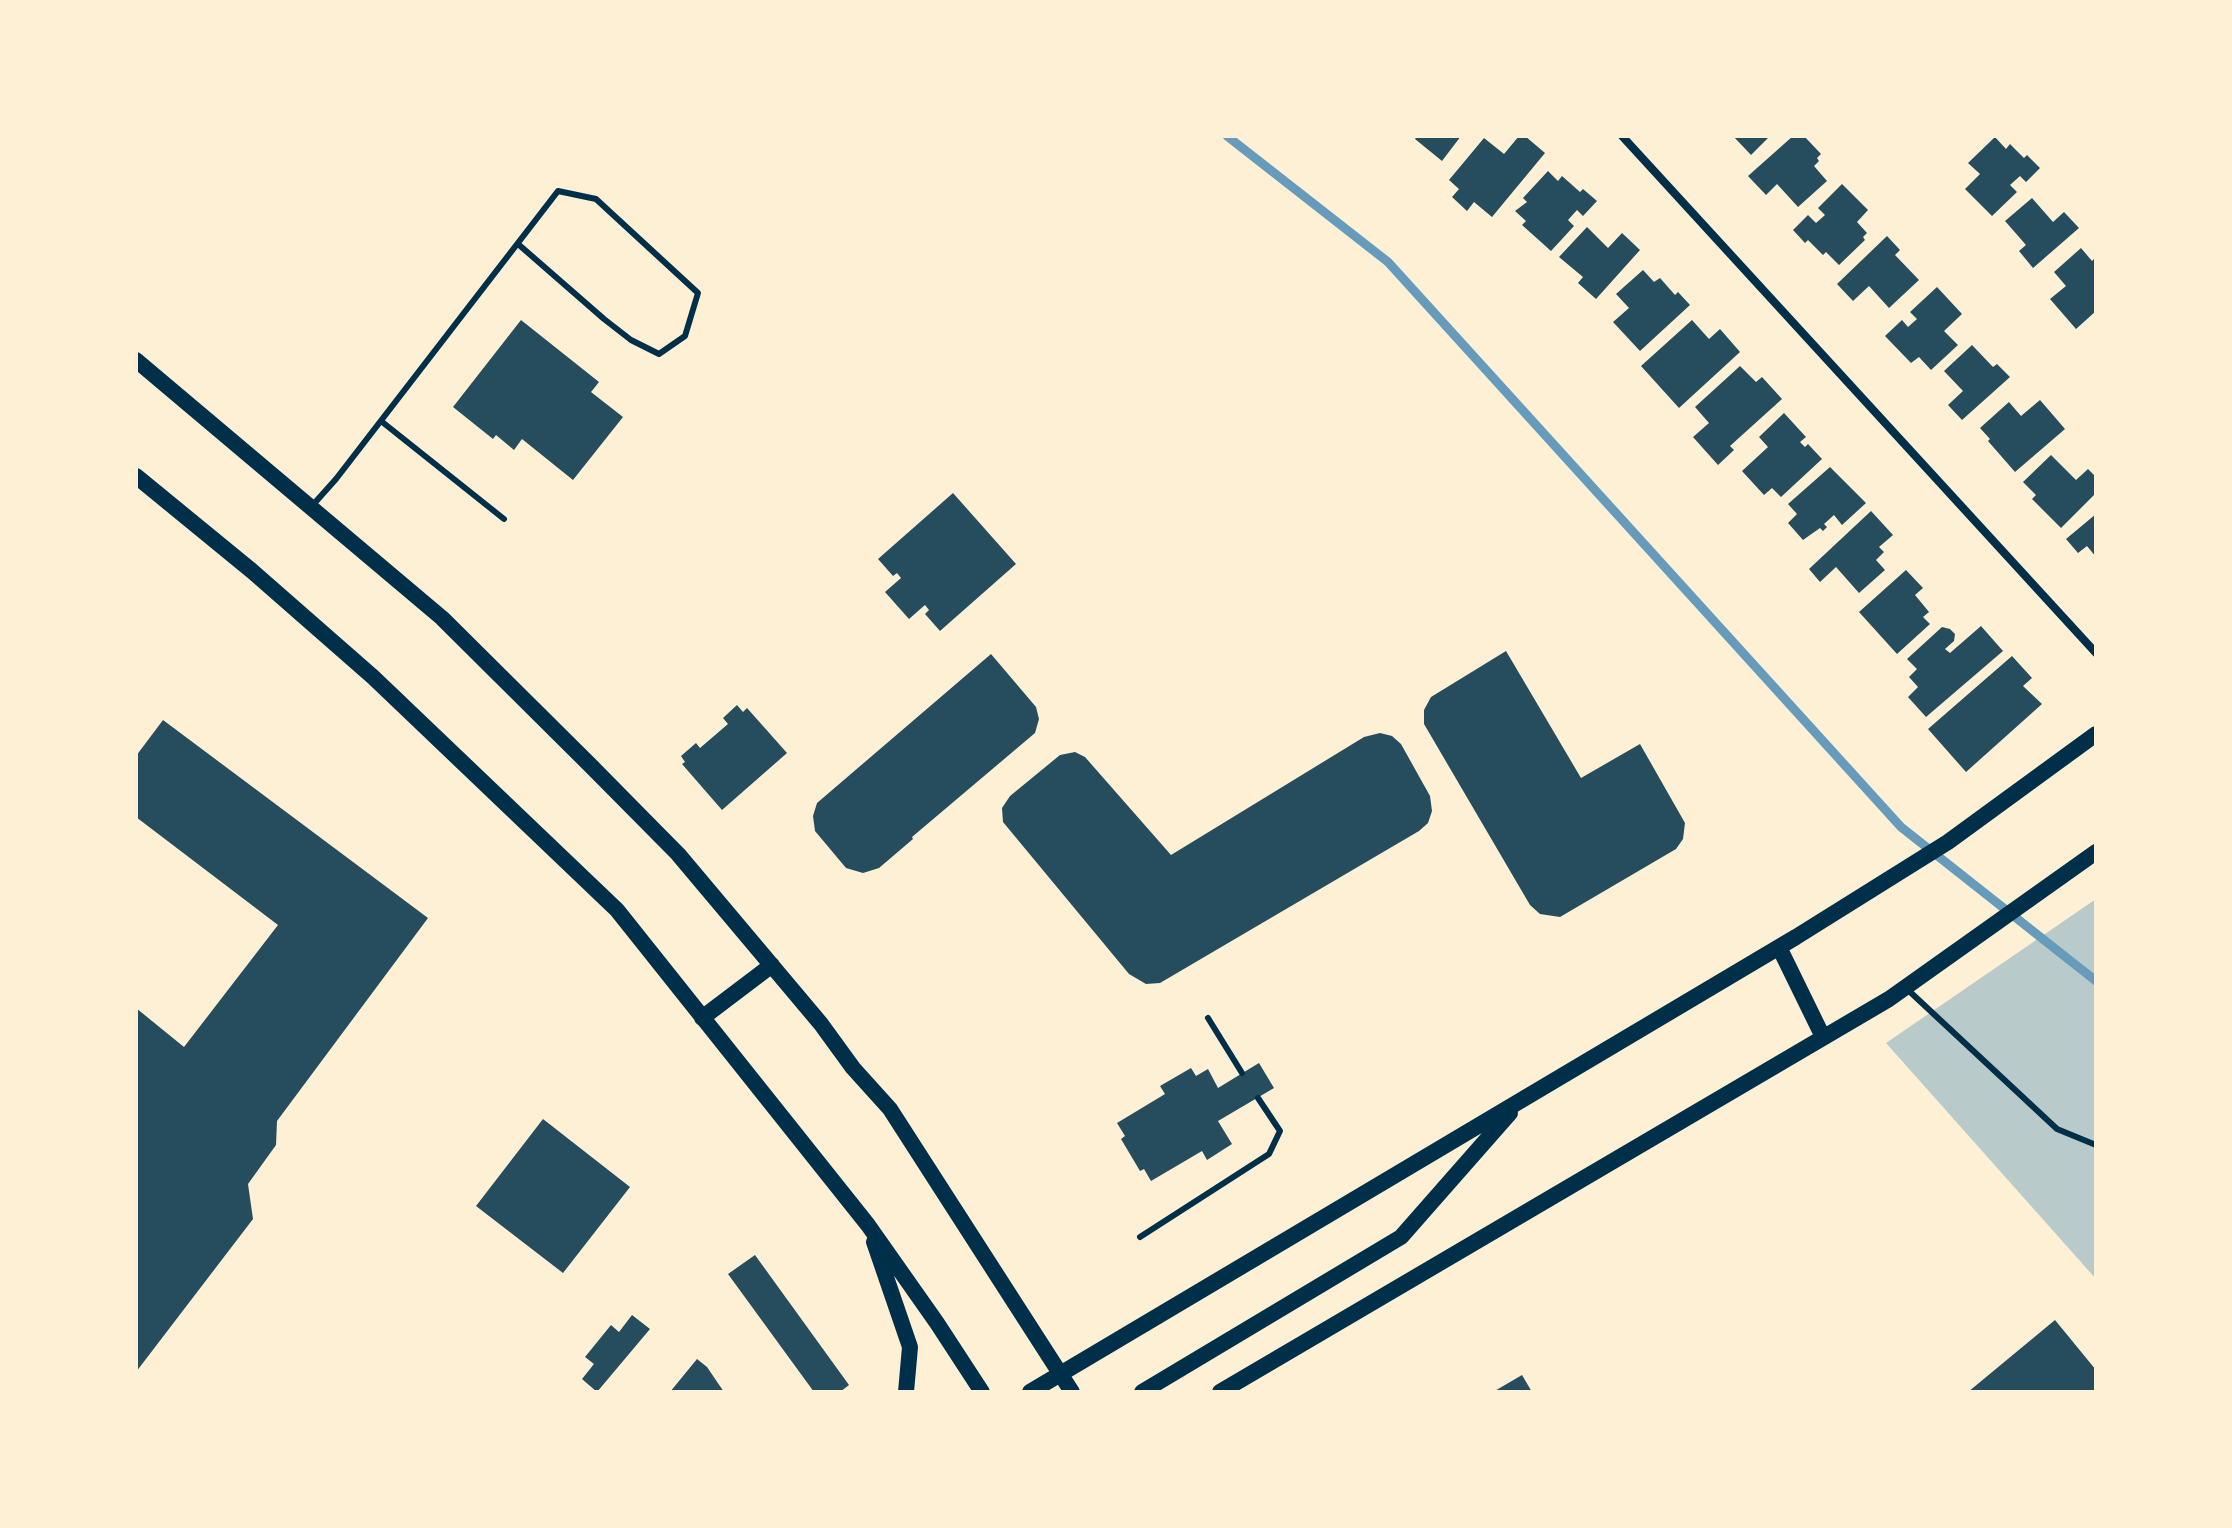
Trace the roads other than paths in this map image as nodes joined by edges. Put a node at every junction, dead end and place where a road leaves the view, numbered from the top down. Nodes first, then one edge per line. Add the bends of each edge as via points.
1 (1622, 136) edge
2 (518, 244) junction
3 (136, 360) edge
4 (381, 421) junction
5 (136, 476) edge
6 (311, 507) junction
7 (504, 519) dead end
8 (2096, 653) edge
9 (2096, 734) edge
10 (2096, 852) edge
11 (1779, 947) junction
12 (772, 965) junction
13 (1906, 987) junction
14 (702, 1018) junction
15 (1208, 1018) dead end
16 (1823, 1037) junction
17 (1242, 1073) dead end
18 (1258, 1098) dead end
19 (1521, 1100) junction
20 (2096, 1145) edge
21 (868, 1225) junction
22 (1140, 1237) dead end
23 (1274, 1360) junction
24 (1061, 1374) junction
25 (906, 1392) edge
26 (982, 1392) edge
27 (1030, 1392) edge
28 (1049, 1392) edge
29 (1072, 1392) edge
30 (1142, 1392) edge
31 (1220, 1392) edge
32 (1243, 1392) edge

1 - 8 street
2 - 2 lane via 558,191 596,199 698,293 685,336 659,354 631,340
2 - 4 lane
3 - 6 main road
4 - 6 lane
4 - 7 lane
5 - 14 main road via 373,677 585,878 617,910
6 - 12 main road via 442,618 590,765 678,854
9 - 11 main road via 1975,822
10 - 13 main road
11 - 16 main road
11 - 19 main road
12 - 14 main road
12 - 24 main road via 890,1109
13 - 16 main road
13 - 20 lane via 2057,1129
14 - 21 main road
15 - 17 lane
16 - 23 main road
18 - 22 lane via 1280,1131 1269,1154
19 - 24 main road
19 - 30 main road via 1401,1237
21 - 25 main road via 910,1347
21 - 26 main road
23 - 31 main road
23 - 32 main road
24 - 27 main road
24 - 28 main road
24 - 29 main road

